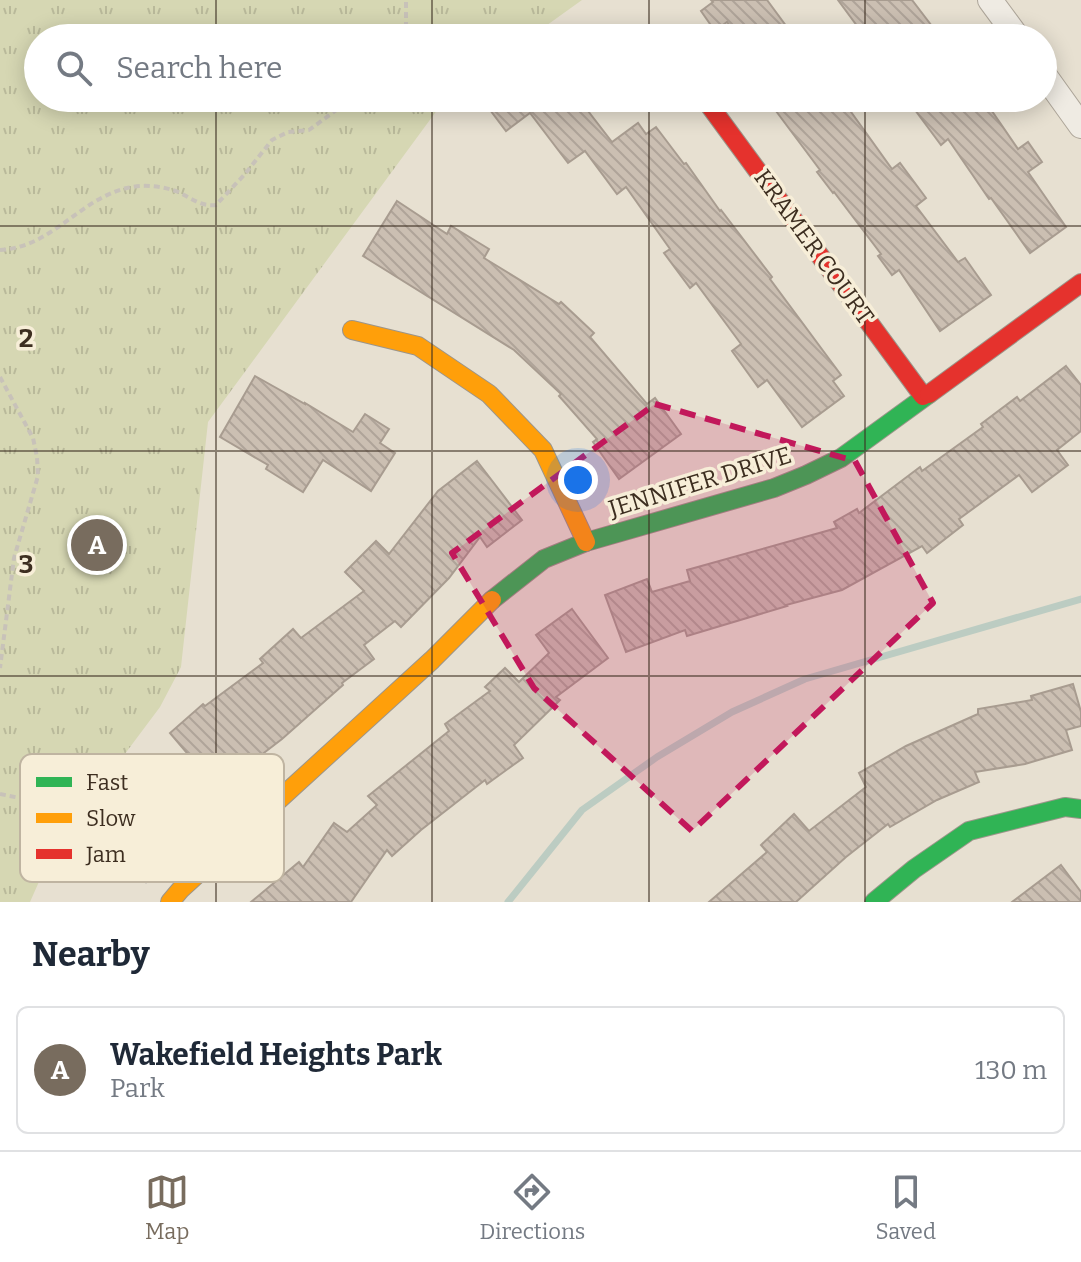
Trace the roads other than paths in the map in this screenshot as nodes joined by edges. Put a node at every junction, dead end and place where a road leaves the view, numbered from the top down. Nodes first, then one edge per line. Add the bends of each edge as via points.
1 (990, 0) edge
2 (1008, 24) edge
3 (1057, 93) edge
4 (714, 112) edge
5 (1081, 126) edge
6 (1081, 283) edge
7 (352, 330) dead end
8 (923, 396) junction
9 (586, 542) junction
10 (284, 795) edge
11 (1081, 809) edge
12 (189, 882) edge
13 (170, 902) edge
14 (874, 902) edge

1 - 2 street
3 - 5 street
4 - 8 street, KRAMER COURT
6 - 8 street, JENNIFER DRIVE
7 - 9 street via 418,346 489,394 543,450
8 - 9 street, JENNIFER DRIVE via 841,458 806,475
9 - 10 street, JENNIFER DRIVE via 544,559 500,592
11 - 14 street via 1065,807 969,831
12 - 13 street, JENNIFER DRIVE

